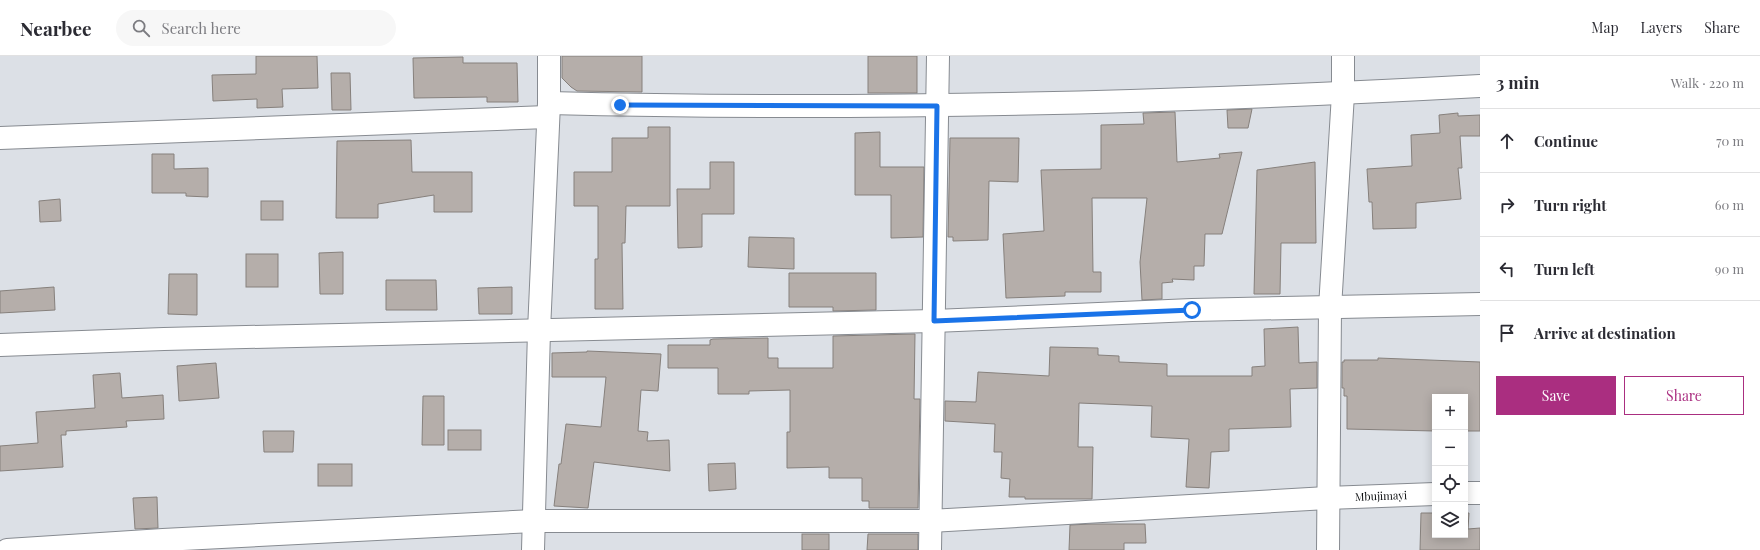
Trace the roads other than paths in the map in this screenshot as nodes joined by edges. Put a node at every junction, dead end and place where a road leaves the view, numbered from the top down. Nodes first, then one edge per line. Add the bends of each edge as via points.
1 (549, 56) edge
2 (938, 56) edge
3 (1342, 56) edge
4 (1480, 86) edge
5 (1343, 94) junction
6 (937, 106) junction
7 (548, 110) junction
8 (0, 138) edge
9 (1480, 304) edge
10 (1330, 308) junction
11 (934, 321) junction
12 (540, 331) junction
13 (0, 345) edge
14 (1468, 493) edge
15 (1480, 493) edge
16 (1432, 494) edge
17 (1328, 498) junction
18 (534, 521) junction
19 (930, 521) junction
20 (7, 550) edge
21 (533, 550) edge
22 (930, 550) edge
23 (1328, 550) edge

1 - 7 street
2 - 6 street
3 - 5 street
4 - 5 street
5 - 6 street
5 - 10 street
6 - 7 street via 620,105
6 - 11 street
7 - 8 street
7 - 12 street
9 - 10 street
10 - 11 street via 1192,310
10 - 17 street
11 - 12 street
11 - 19 street
12 - 13 street
12 - 18 street
14 - 15 street
16 - 17 street, Mbujimayi
17 - 19 street, Mbujimayi
17 - 23 street
18 - 19 street, Mbujimayi
18 - 20 street, Mbujimayi
18 - 21 street
19 - 22 street

